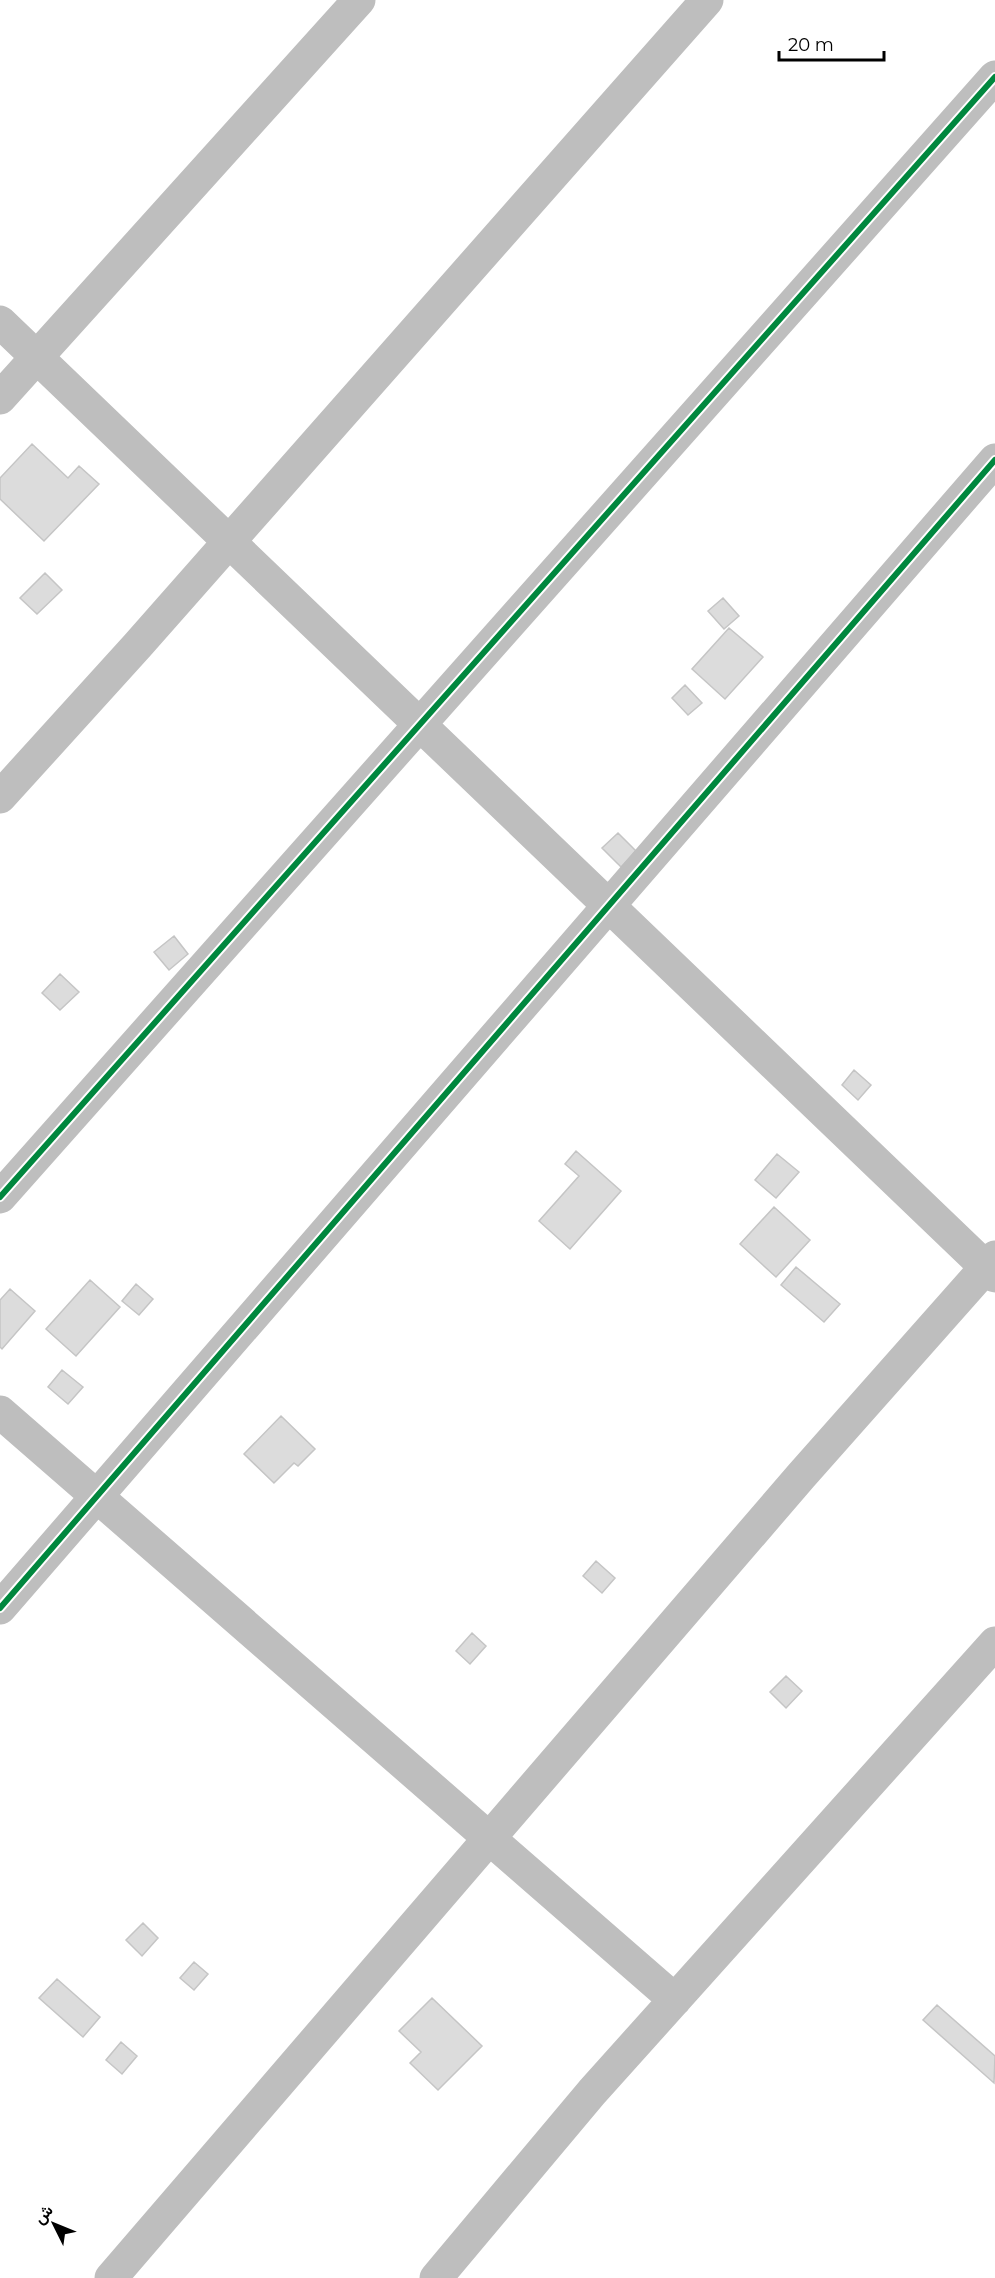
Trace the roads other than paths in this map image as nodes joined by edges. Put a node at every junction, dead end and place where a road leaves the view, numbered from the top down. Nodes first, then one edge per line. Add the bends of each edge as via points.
1 (358, 0) edge
2 (707, 0) edge
3 (995, 77) edge
4 (0, 322) edge
5 (37, 357) junction
6 (0, 398) edge
7 (995, 460) edge
8 (229, 542) junction
9 (419, 725) junction
10 (0, 797) edge
11 (609, 907) junction
12 (0, 1197) edge
13 (992, 1267) edge
14 (0, 1412) edge
15 (97, 1496) junction
16 (0, 1608) edge
17 (995, 1643) edge
18 (489, 1838) junction
19 (675, 2000) junction
20 (111, 2278) edge
21 (436, 2278) edge

1 - 5 street
2 - 8 street
3 - 9 street
4 - 5 street
5 - 6 street
5 - 8 street
7 - 11 street
8 - 9 street
8 - 10 street
9 - 11 street
9 - 12 street
11 - 13 street
11 - 15 street
13 - 18 street via 801,1476
14 - 15 street
15 - 16 street
15 - 18 street
17 - 19 street
18 - 19 street
18 - 20 street
19 - 21 street

